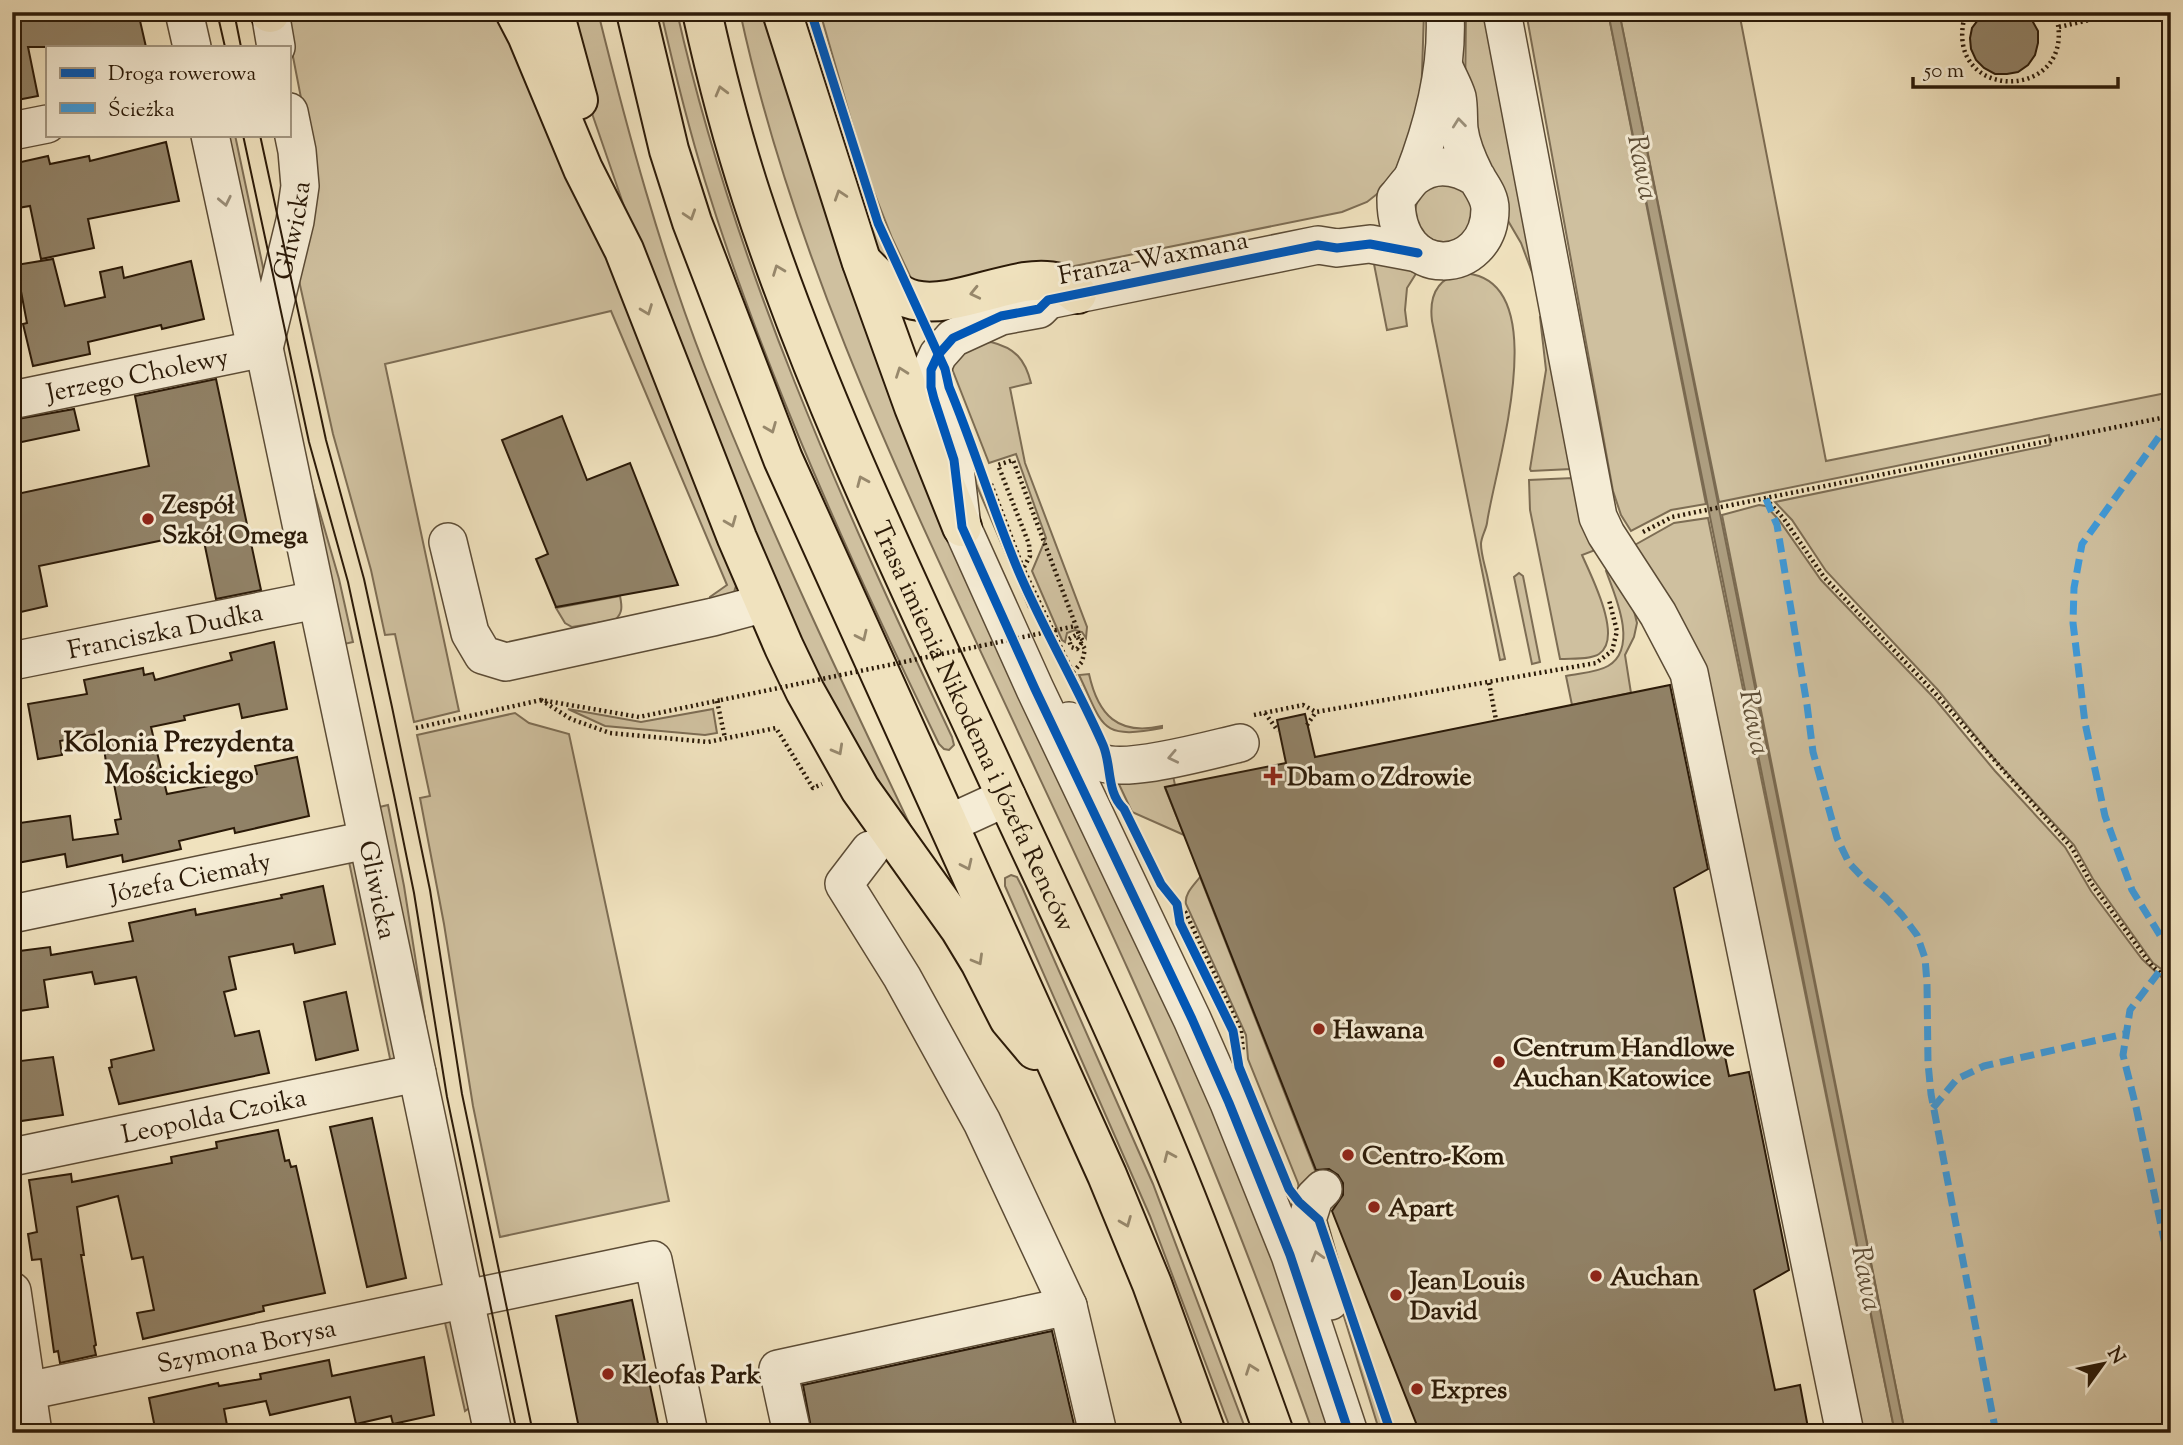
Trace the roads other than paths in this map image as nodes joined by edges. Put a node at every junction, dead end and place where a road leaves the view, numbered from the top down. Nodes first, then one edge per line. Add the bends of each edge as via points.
1 (184, 12) edge
2 (270, 12) edge
3 (515, 12) edge
4 (554, 12) edge
5 (636, 12) edge
6 (702, 12) edge
7 (782, 12) edge
8 (1445, 12) edge
9 (1502, 12) edge
10 (192, 46) edge
11 (276, 46) edge
12 (1444, 67) junction
13 (290, 117) edge
14 (46, 124) edge
15 (12, 131) edge
16 (210, 136) edge
17 (1477, 178) junction
18 (1405, 188) junction
19 (1318, 245) junction
20 (622, 246) junction
21 (1418, 253) junction
22 (861, 260) junction
23 (1077, 294) junction
24 (264, 348) junction
25 (12, 400) edge
26 (962, 527) junction
27 (448, 542) dead end
28 (316, 600) junction
29 (765, 603) junction
30 (12, 662) edge
31 (1035, 690) junction
32 (1240, 743) dead end
33 (1007, 797) junction
34 (948, 824) junction
35 (368, 841) junction
36 (870, 850) dead end
37 (12, 914) edge
38 (417, 1073) junction
39 (1071, 1091) junction
40 (12, 1157) edge
41 (1323, 1189) dead end
42 (12, 1291) edge
43 (464, 1299) junction
44 (1068, 1306) junction
45 (27, 1391) junction
46 (1348, 1426) edge
47 (33, 1433) edge
48 (493, 1433) edge
49 (690, 1433) edge
50 (792, 1433) edge
51 (1098, 1433) edge
52 (1206, 1433) edge
53 (1274, 1433) edge
54 (1845, 1433) edge

1 - 10 street
2 - 11 street
3 - 20 main road
4 - 20 main road
5 -> 34 main road via 669,150 743,358 783,458
33 -> 6 main road, Trasa imienia Nikodema i Józefa Renców via 864,487 802,334 746,179
22 -> 7 main road
8 - 12 street
9 - 54 street via 1598,517 1676,643 1689,673
17 -> 12 street via 1466,156 1457,98
12 - 18 street via 1430,127
13 - 24 street, Gliwicka via 300,186
14 - 15 street
16 -> 24 street, Gliwicka via 253,334
17 - 18 street via 1442,166 1426,170
17 - 21 street via 1490,208 1486,233 1476,247 1451,260 1434,261
18 - 19 street via 1387,207
18 - 21 street via 1398,224
19 - 21 street via 1370,244
19 - 23 street, Franza Waxmana
20 -> 29 main road
23 -> 22 main road via 1061,283 1042,280 936,302 913,300 883,283
26 -> 22 main road
23 - 26 street, Franza Waxmana via 967,330 945,346 931,370 934,399 954,460
24 - 25 street, Jerzego Cholewy
24 - 28 street, Gliwicka
26 - 31 street, Franza Waxmana
27 - 29 street via 470,633 483,655 506,662
28 - 30 street, Franciszka Dudka
28 - 35 street, Gliwicka
29 -> 39 main road via 805,691 860,789 960,929 1009,1019
32 -> 31 street via 1129,766 1108,765 1094,760 1067,717
31 - 46 street, Franza Waxmana via 1229,1103 1290,1255
33 - 34 street
53 -> 33 main road, Trasa imienia Nikodema i Józefa Renców via 1175,1171
34 -> 39 main road
35 - 37 street, Józefa Ciemały
35 - 38 street, Gliwicka
36 - 44 street via 844,884 902,976 982,1122
38 - 40 street, Leopolda Czoika
38 - 43 street, Gliwicka
39 -> 52 main road via 1152,1284
46 -> 41 street via 1340,1346 1307,1220 1314,1198
42 - 45 street
43 - 45 street, Szymona Borysa
43 - 48 street, Gliwicka
43 - 49 street, Szymona Borysa via 653,1260
44 - 50 street via 778,1369
44 - 51 street
45 - 47 street

